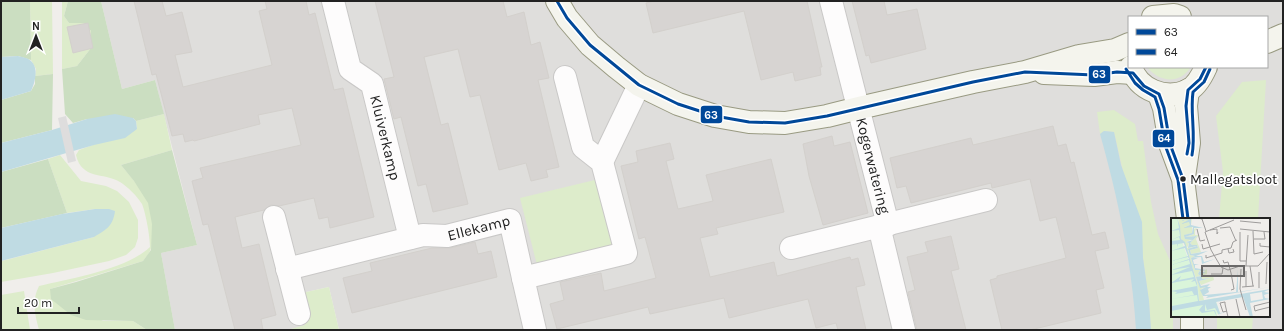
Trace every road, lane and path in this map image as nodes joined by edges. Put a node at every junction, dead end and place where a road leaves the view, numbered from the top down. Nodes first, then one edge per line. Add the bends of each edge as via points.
1 (333, 1) edge
2 (557, 1) edge
3 (831, 1) edge
4 (1164, 16) edge
5 (1177, 16) edge
6 (1268, 27) edge
7 (1283, 27) edge
8 (1283, 35) edge
9 (1268, 42) edge
10 (1128, 44) edge
11 (1128, 66) edge
12 (1133, 68) edge
13 (1206, 68) edge
14 (1025, 72) junction
15 (565, 77) dead end
16 (639, 85) junction
17 (1188, 90) junction
18 (1159, 94) junction
19 (859, 108) junction
20 (602, 162) junction
21 (1183, 179) junction
22 (986, 200) dead end
23 (274, 217) dead end
24 (1188, 218) edge
25 (883, 226) junction
26 (410, 238) junction
27 (791, 248) dead end
28 (287, 268) junction
29 (524, 278) junction
30 (299, 314) dead end
31 (1192, 317) edge
32 (535, 330) edge
33 (904, 330) edge
34 (1192, 330) edge

1 - 26 street, Kluiverkamp via 350,69 372,84
2 - 16 street via 567,18 590,44
3 - 19 street, Kogerwatering
4 - 5 street
6 - 7 street
8 - 9 street
10 - 14 street via 1115,50 1079,56
11 - 14 street via 1117,72 1094,75
12 - 18 street via 1144,86
13 - 17 street via 1200,79
14 - 19 street
15 - 20 street via 583,147
16 - 19 street via 678,104 715,116 749,122 785,123
16 - 20 street
17 - 18 street via 1174,94
17 - 21 street via 1186,106 1189,143
18 - 21 street via 1170,144
19 - 25 street, Kogerwatering
20 - 29 street via 626,253
21 - 24 street
22 - 25 street
23 - 28 street
25 - 27 street
25 - 33 street, Kogerwatering
26 - 28 street, Ellekamp
26 - 29 street, Ellekamp via 423,235 447,236 510,220
28 - 30 street
29 - 32 street
31 - 34 street

